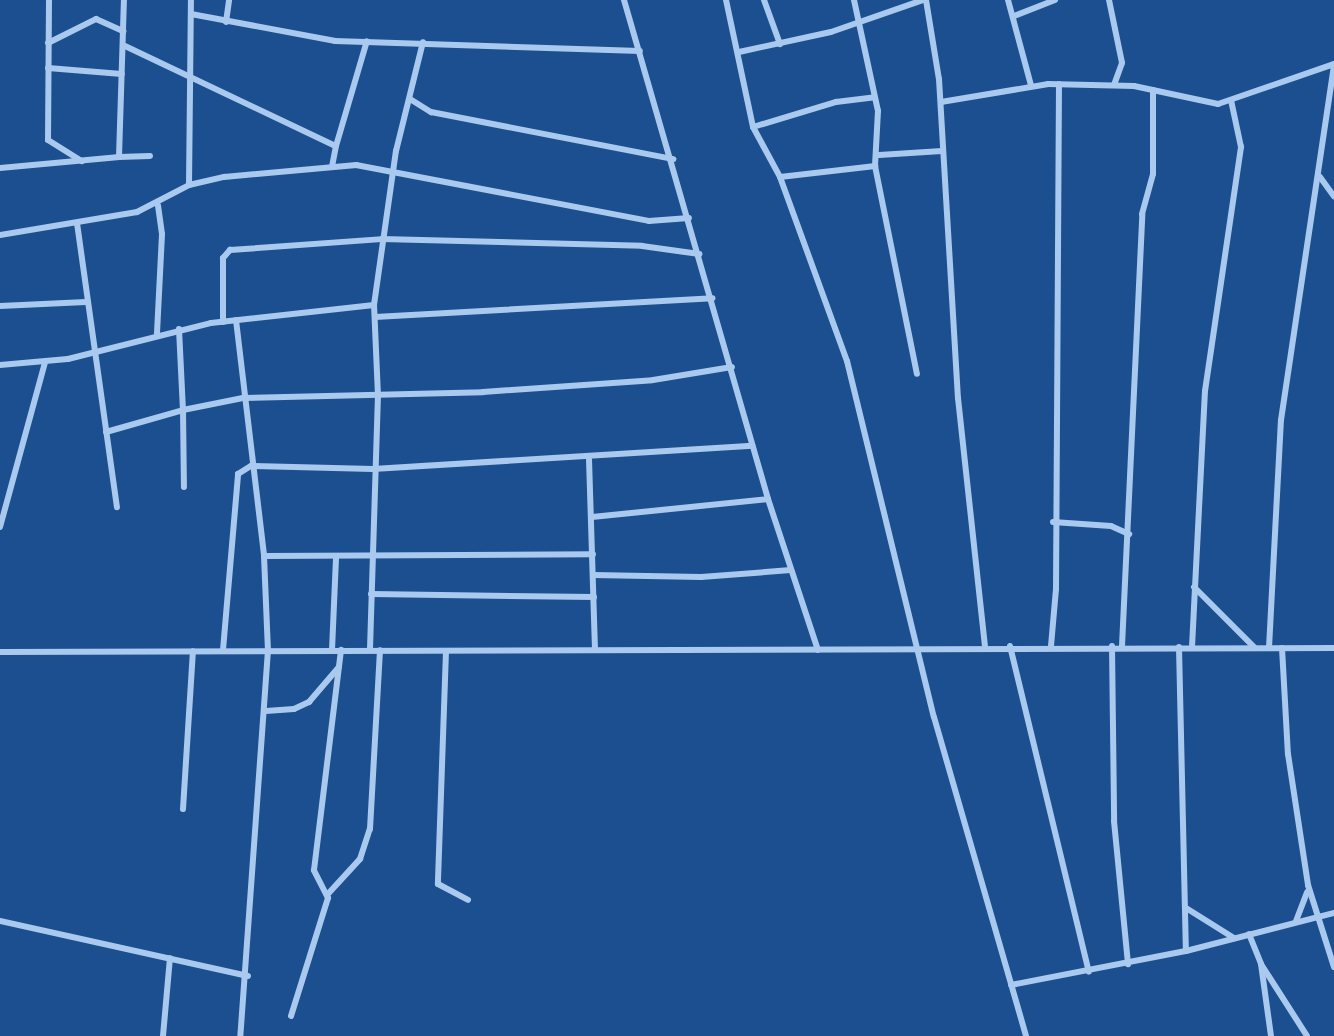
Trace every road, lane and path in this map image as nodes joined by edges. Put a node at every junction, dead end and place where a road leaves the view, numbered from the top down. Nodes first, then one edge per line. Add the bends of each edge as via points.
1 (49, 0) edge
2 (124, 0) edge
3 (191, 0) edge
4 (229, 0) edge
5 (624, 0) edge
6 (726, 0) edge
7 (764, 0) edge
8 (854, 0) edge
9 (924, 0) edge
10 (1055, 0) edge
11 (1109, 0) edge
12 (1007, 1) edge
13 (191, 14) junction
14 (1014, 16) junction
15 (226, 22) junction
16 (858, 24) junction
17 (123, 31) junction
18 (367, 41) junction
19 (423, 42) junction
20 (48, 43) junction
21 (780, 44) junction
22 (125, 46) junction
23 (640, 51) junction
24 (739, 52) junction
25 (1334, 64) edge
26 (48, 68) junction
27 (122, 74) junction
28 (188, 76) junction
29 (1059, 84) junction
30 (1030, 85) junction
31 (1114, 85) junction
32 (1153, 90) junction
33 (875, 97) junction
34 (410, 99) junction
35 (1231, 100) junction
36 (941, 102) junction
37 (753, 127) junction
38 (336, 146) junction
39 (942, 151) junction
40 (879, 155) junction
41 (150, 156) dead end
42 (119, 157) junction
43 (673, 159) junction
44 (82, 162) junction
45 (874, 166) junction
46 (332, 167) junction
47 (0, 168) edge
48 (393, 168) junction
49 (780, 177) junction
50 (1320, 177) junction
51 (189, 185) junction
52 (1334, 196) edge
53 (158, 205) junction
54 (689, 218) junction
55 (77, 223) junction
56 (0, 235) edge
57 (382, 240) junction
58 (699, 254) junction
59 (712, 298) junction
60 (86, 302) junction
61 (374, 304) junction
62 (0, 306) edge
63 (375, 317) junction
64 (236, 320) junction
65 (223, 322) junction
66 (178, 329) junction
67 (157, 333) junction
68 (93, 353) junction
69 (45, 363) junction
70 (0, 365) edge
71 (732, 368) junction
72 (916, 374) dead end
73 (378, 396) junction
74 (243, 398) junction
75 (183, 410) junction
76 (106, 432) junction
77 (752, 446) junction
78 (589, 459) junction
79 (251, 466) junction
80 (373, 469) junction
81 (184, 487) dead end
82 (768, 499) junction
83 (117, 507) dead end
84 (592, 518) junction
85 (1053, 522) junction
86 (0, 527) edge
87 (1129, 534) junction
88 (593, 554) junction
89 (264, 556) junction
90 (336, 557) junction
91 (371, 559) junction
92 (791, 570) junction
93 (593, 575) junction
94 (1194, 587) junction
95 (371, 594) junction
96 (594, 597) junction
97 (985, 646) junction
98 (1010, 646) junction
99 (1051, 646) junction
100 (1112, 646) junction
101 (1122, 646) junction
102 (1179, 647) junction
103 (1192, 647) junction
104 (918, 648) junction
105 (1256, 648) junction
106 (1269, 648) junction
107 (1282, 648) junction
108 (1334, 648) edge
109 (595, 649) junction
110 (223, 650) junction
111 (268, 650) junction
112 (332, 650) junction
113 (341, 650) junction
114 (370, 650) junction
115 (380, 650) junction
116 (818, 650) junction
117 (193, 651) junction
118 (446, 651) junction
119 (0, 652) edge
120 (339, 667) junction
121 (266, 711) junction
122 (183, 808) dead end
123 (1308, 885) junction
124 (327, 895) junction
125 (468, 900) dead end
126 (1186, 908) junction
127 (1334, 913) edge
128 (1316, 916) junction
129 (0, 921) edge
130 (1296, 921) junction
131 (1250, 934) junction
132 (1234, 938) junction
133 (1186, 951) junction
134 (170, 958) junction
135 (1128, 964) junction
136 (1261, 964) junction
137 (1334, 967) edge
138 (1089, 972) junction
139 (248, 976) junction
140 (1011, 985) junction
141 (291, 1016) dead end
142 (163, 1036) edge
143 (240, 1036) edge
144 (1026, 1036) edge
145 (1271, 1036) edge
146 (1308, 1036) edge

1 - 20 street
2 - 17 street
3 - 13 street
4 - 15 street
5 - 23 street
6 - 24 street
7 - 21 street
8 - 16 street
9 - 16 street
9 - 36 street
10 - 14 street
11 - 31 street via 1122,63
12 - 14 street
13 - 15 street
13 - 28 street
14 - 30 street
15 - 18 street via 306,38
16 - 21 street
16 - 33 street
17 - 20 street via 96,19
17 - 22 street
18 - 19 street
18 - 38 street
19 - 23 street
19 - 34 street
20 - 26 street
21 - 24 street
22 - 27 street
22 - 28 street
23 - 43 street
24 - 37 street
25 - 35 street
25 - 50 street
26 - 27 street
26 - 44 street via 50,145
27 - 42 street
28 - 38 street
28 - 51 street
29 - 30 street
29 - 31 street
29 - 85 street
30 - 36 street
31 - 32 street
32 - 35 street via 1201,104
32 - 87 street via 1153,174 1142,214
33 - 37 street via 836,102
33 - 40 street
34 - 43 street via 431,112
34 - 48 street
35 - 94 street via 1241,147 1205,391
36 - 39 street
37 - 49 street
38 - 46 street
39 - 40 street
39 - 97 street via 958,398
40 - 45 street
41 - 42 street
42 - 44 street
43 - 54 street
44 - 47 street
45 - 49 street
45 - 72 street
46 - 48 street
46 - 51 street via 238,175
48 - 54 street via 650,221
48 - 57 street
49 - 104 street via 847,360
50 - 52 street
50 - 106 street via 1274,485 1277,564
51 - 53 street
53 - 55 street
53 - 67 street via 162,267
54 - 58 street
55 - 56 street
55 - 60 street
57 - 58 street via 642,246
57 - 61 street
57 - 65 street via 226,251
58 - 59 street
59 - 63 street
59 - 71 street
60 - 62 street
60 - 68 street
61 - 63 street
61 - 64 street
63 - 73 street
64 - 65 street
64 - 74 street
65 - 66 street
66 - 67 street
66 - 75 street
67 - 68 street
68 - 69 street
68 - 76 street
69 - 70 street
69 - 86 street
71 - 73 street via 653,380
71 - 77 street
73 - 74 street
73 - 80 street
74 - 75 street
74 - 79 street
75 - 76 street
75 - 81 street
76 - 83 street
77 - 78 street
77 - 82 street
78 - 80 street
78 - 84 street
79 - 80 street
79 - 89 street
79 - 110 street via 238,474
80 - 91 street
82 - 84 street
82 - 92 street
84 - 88 street
85 - 87 street via 1111,526
85 - 99 street via 1056,589
87 - 101 street
88 - 91 street
88 - 93 street
89 - 90 street
89 - 111 street
90 - 91 street
90 - 112 street
91 - 95 street
92 - 93 street via 701,578
92 - 116 street
93 - 96 street
94 - 103 street
94 - 105 street
95 - 96 street
95 - 114 street
96 - 109 street
97 - 98 street
97 - 104 street
98 - 99 street
98 - 138 street
99 - 100 street
100 - 101 street
100 - 135 street via 1114,821
101 - 102 street
102 - 103 street
102 - 126 street
103 - 105 street
104 - 116 street
104 - 140 street
105 - 106 street
106 - 107 street
107 - 108 street
107 - 123 street via 1288,754
109 - 116 street
109 - 118 street
110 - 111 street
110 - 117 street
111 - 112 street
111 - 121 street
112 - 113 street
113 - 114 street
113 - 120 street
114 - 115 street
115 - 118 street
115 - 124 street via 370,829 360,859
117 - 119 street
117 - 122 street
118 - 125 street via 438,884
120 - 121 street via 309,702 294,710
120 - 124 street via 314,870
121 - 139 street
123 - 128 street
123 - 130 street
124 - 141 street via 315,949
126 - 132 street
126 - 133 street
127 - 128 street
128 - 130 street
128 - 137 street
129 - 134 street
130 - 131 street
131 - 132 street
131 - 136 street
132 - 133 street
133 - 135 street
134 - 139 street
134 - 142 street
135 - 138 street
136 - 145 street
136 - 146 street
138 - 140 street
139 - 143 street
140 - 144 street

